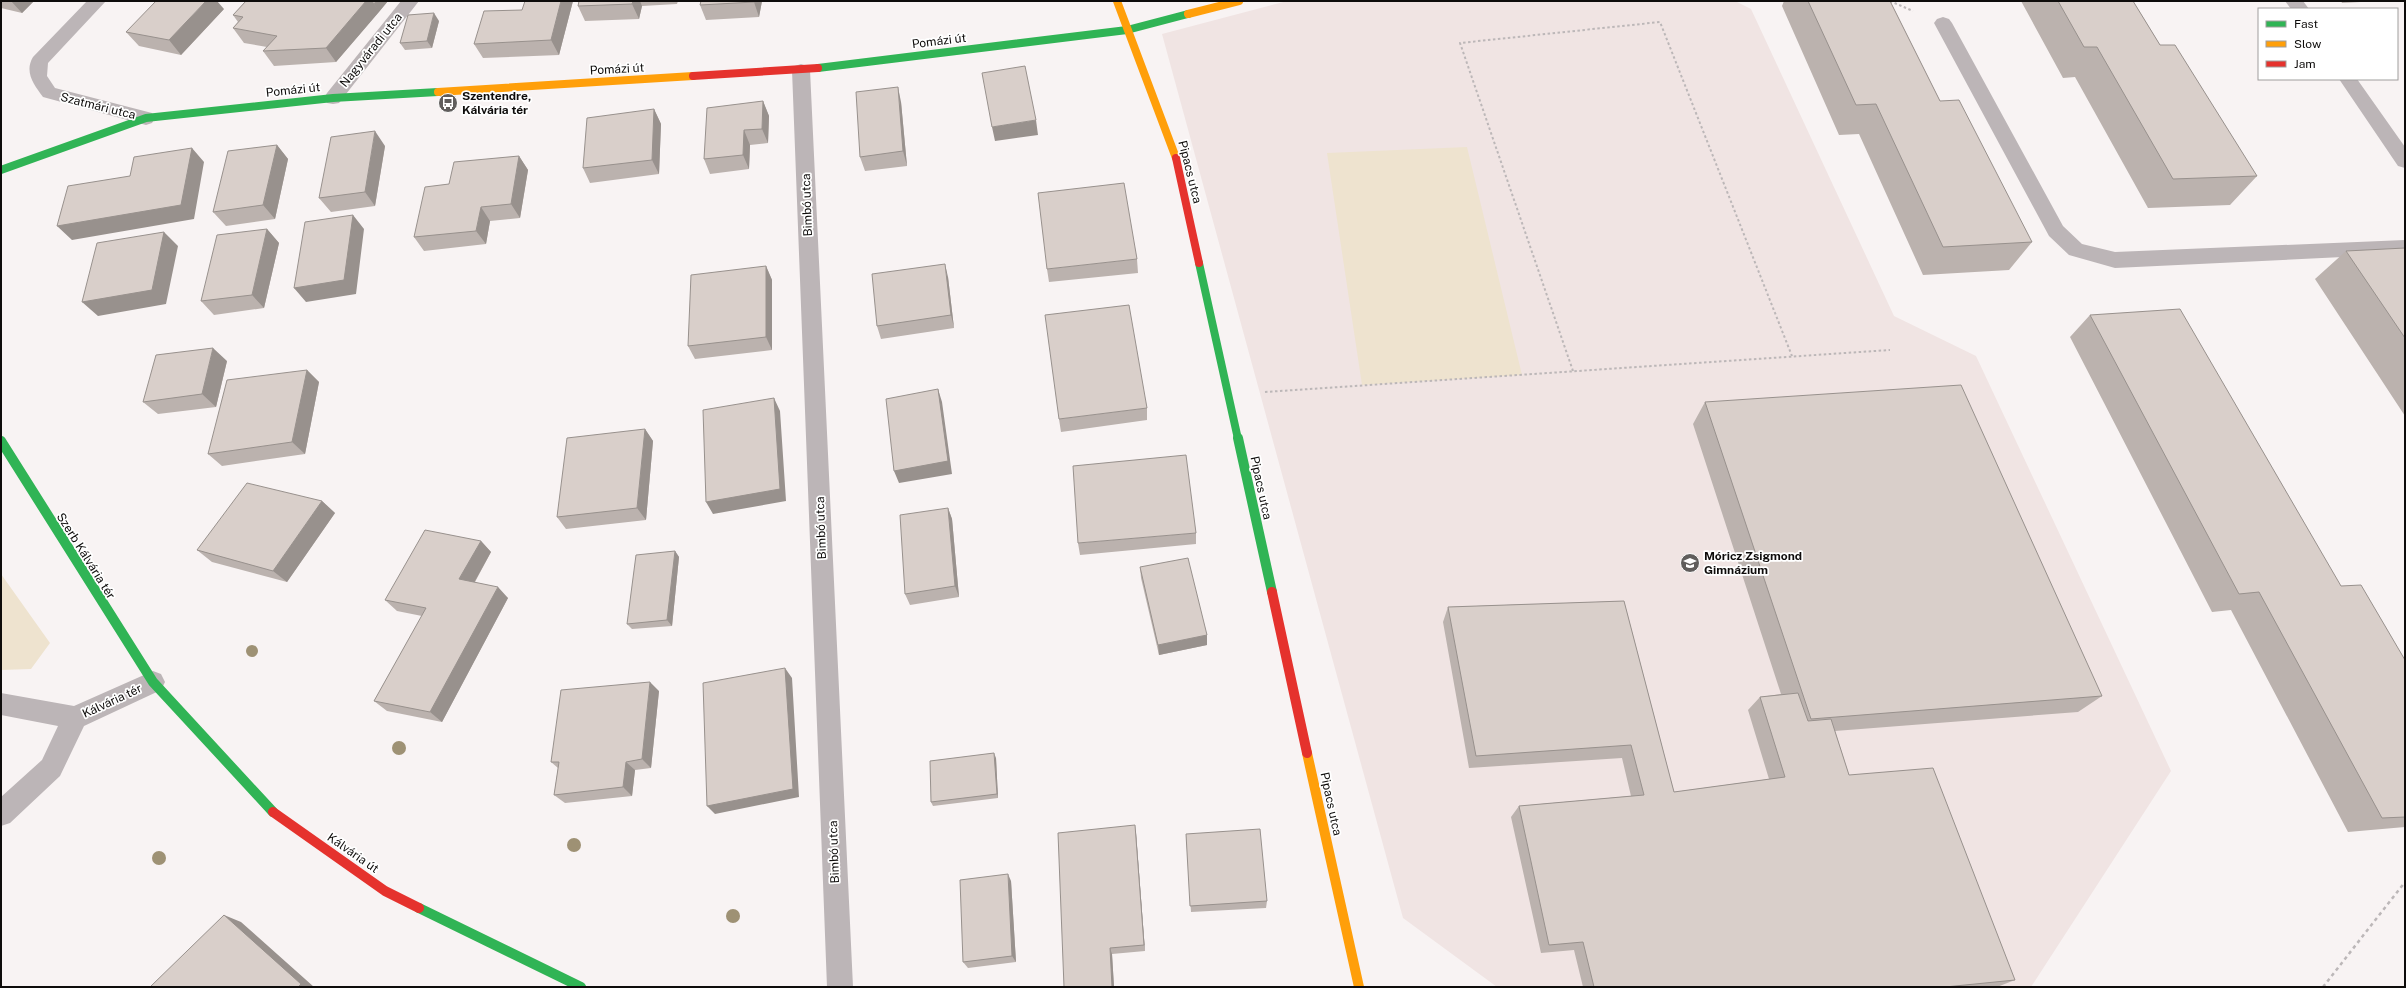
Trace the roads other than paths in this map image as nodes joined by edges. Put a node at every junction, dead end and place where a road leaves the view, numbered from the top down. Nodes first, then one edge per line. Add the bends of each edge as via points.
1 (97, 1) edge
2 (410, 1) edge
3 (1117, 1) edge
4 (1239, 1) edge
5 (1943, 23) dead end
6 (1128, 30) junction
7 (801, 70) junction
8 (2349, 80) edge
9 (333, 98) junction
10 (146, 118) junction
11 (2405, 161) edge
12 (1, 170) edge
13 (2405, 247) edge
14 (1, 441) edge
15 (152, 682) junction
16 (1, 704) edge
17 (75, 718) junction
18 (1, 814) edge
19 (581, 987) edge
20 (840, 987) edge
21 (1359, 987) edge

1 - 10 street, Szatmári utca via 39,61 38,76 49,93
2 - 9 street, Nagyváradi utca
3 - 6 street, Pipacs utca
4 - 6 street, Pomázi út
5 - 13 street via 2056,231 2076,250 2115,260
6 - 7 street, Pomázi út
6 - 21 street, Pipacs utca via 1176,154
7 - 9 street, Pomázi út
7 - 20 street, Bimbó utca
8 - 11 street
9 - 10 street, Pomázi út
10 - 12 street, Pomázi út
14 - 15 street, Szerb Kálvária tér
15 - 17 street, Kálvária tér
15 - 19 street, Kálvária út via 273,812 385,890
16 - 17 street, Kálvária tér
17 - 18 street via 51,768

